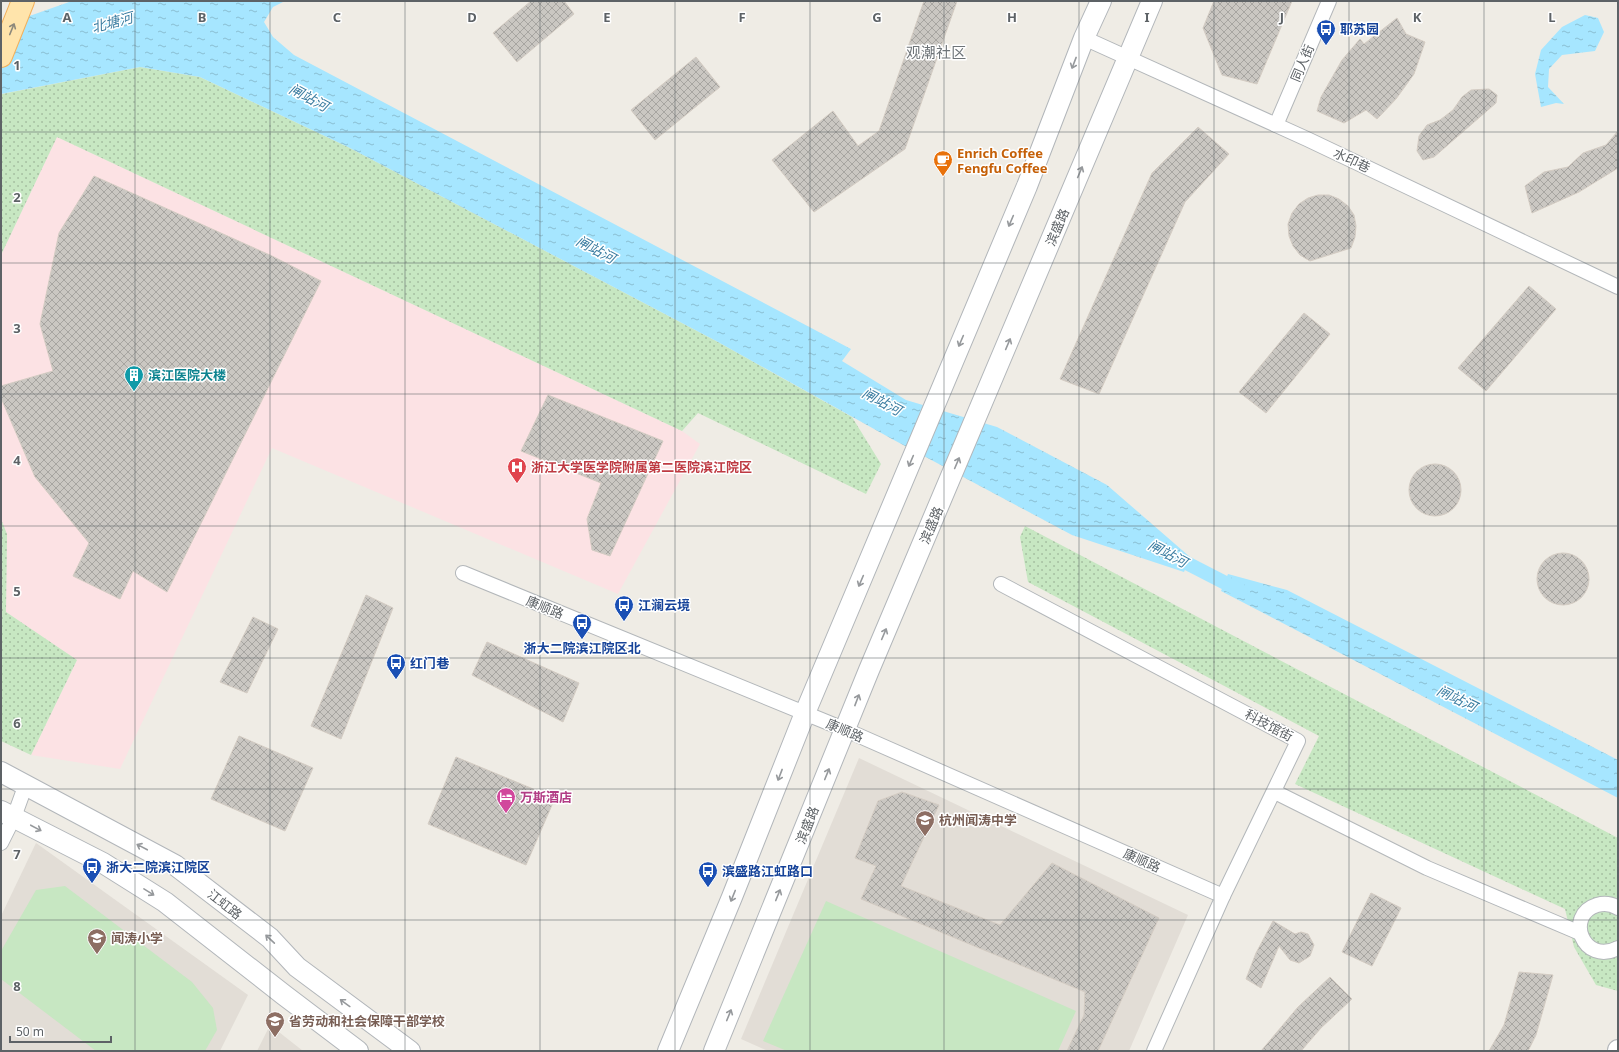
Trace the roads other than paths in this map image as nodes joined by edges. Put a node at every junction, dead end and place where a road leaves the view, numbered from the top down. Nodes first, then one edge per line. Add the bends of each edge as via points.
1 (23, 1) edge
2 (1100, 1) edge
3 (1152, 1) edge
4 (1329, 1) edge
5 (1084, 38) junction
6 (1, 56) edge
7 (1128, 58) junction
8 (1276, 125) junction
9 (1618, 287) edge
10 (463, 573) dead end
11 (1001, 584) dead end
12 (805, 713) junction
13 (846, 730) junction
14 (1, 772) edge
15 (26, 784) junction
16 (1275, 792) junction
17 (7, 814) edge
18 (1, 842) edge
19 (1223, 896) junction
20 (1618, 908) edge
21 (1580, 933) junction
22 (1618, 948) edge
23 (358, 1051) edge
24 (410, 1051) edge
25 (668, 1051) edge
26 (714, 1051) edge
27 (1154, 1051) edge

6 -> 1 main road
2 - 5 main road
3 - 7 main road, 滨盛路
4 - 8 street, 同人街
5 - 7 street, 水印巷
5 -> 12 main road via 1026,186
7 - 8 street, 水印巷
13 -> 7 main road, 滨盛路 via 869,670
8 - 9 street, 水印巷
10 - 12 street, 康顺路
11 - 16 street, 科技馆街 via 1298,741
12 - 13 street, 康顺路
12 -> 25 main road
13 - 19 street, 康顺路
26 -> 13 main road, 滨盛路
14 - 15 main road, 江虹路
15 - 17 street
24 -> 15 main road, 江虹路 via 297,967 270,938 175,865
16 - 19 street, 科技馆街
16 - 21 street via 1427,868
17 - 18 street
17 -> 23 main road via 103,863 165,902
19 - 27 street, 科技馆街
20 - 21 street via 1609,904 1593,906 1582,918
21 - 22 street via 1583,941 1595,951 1604,953

